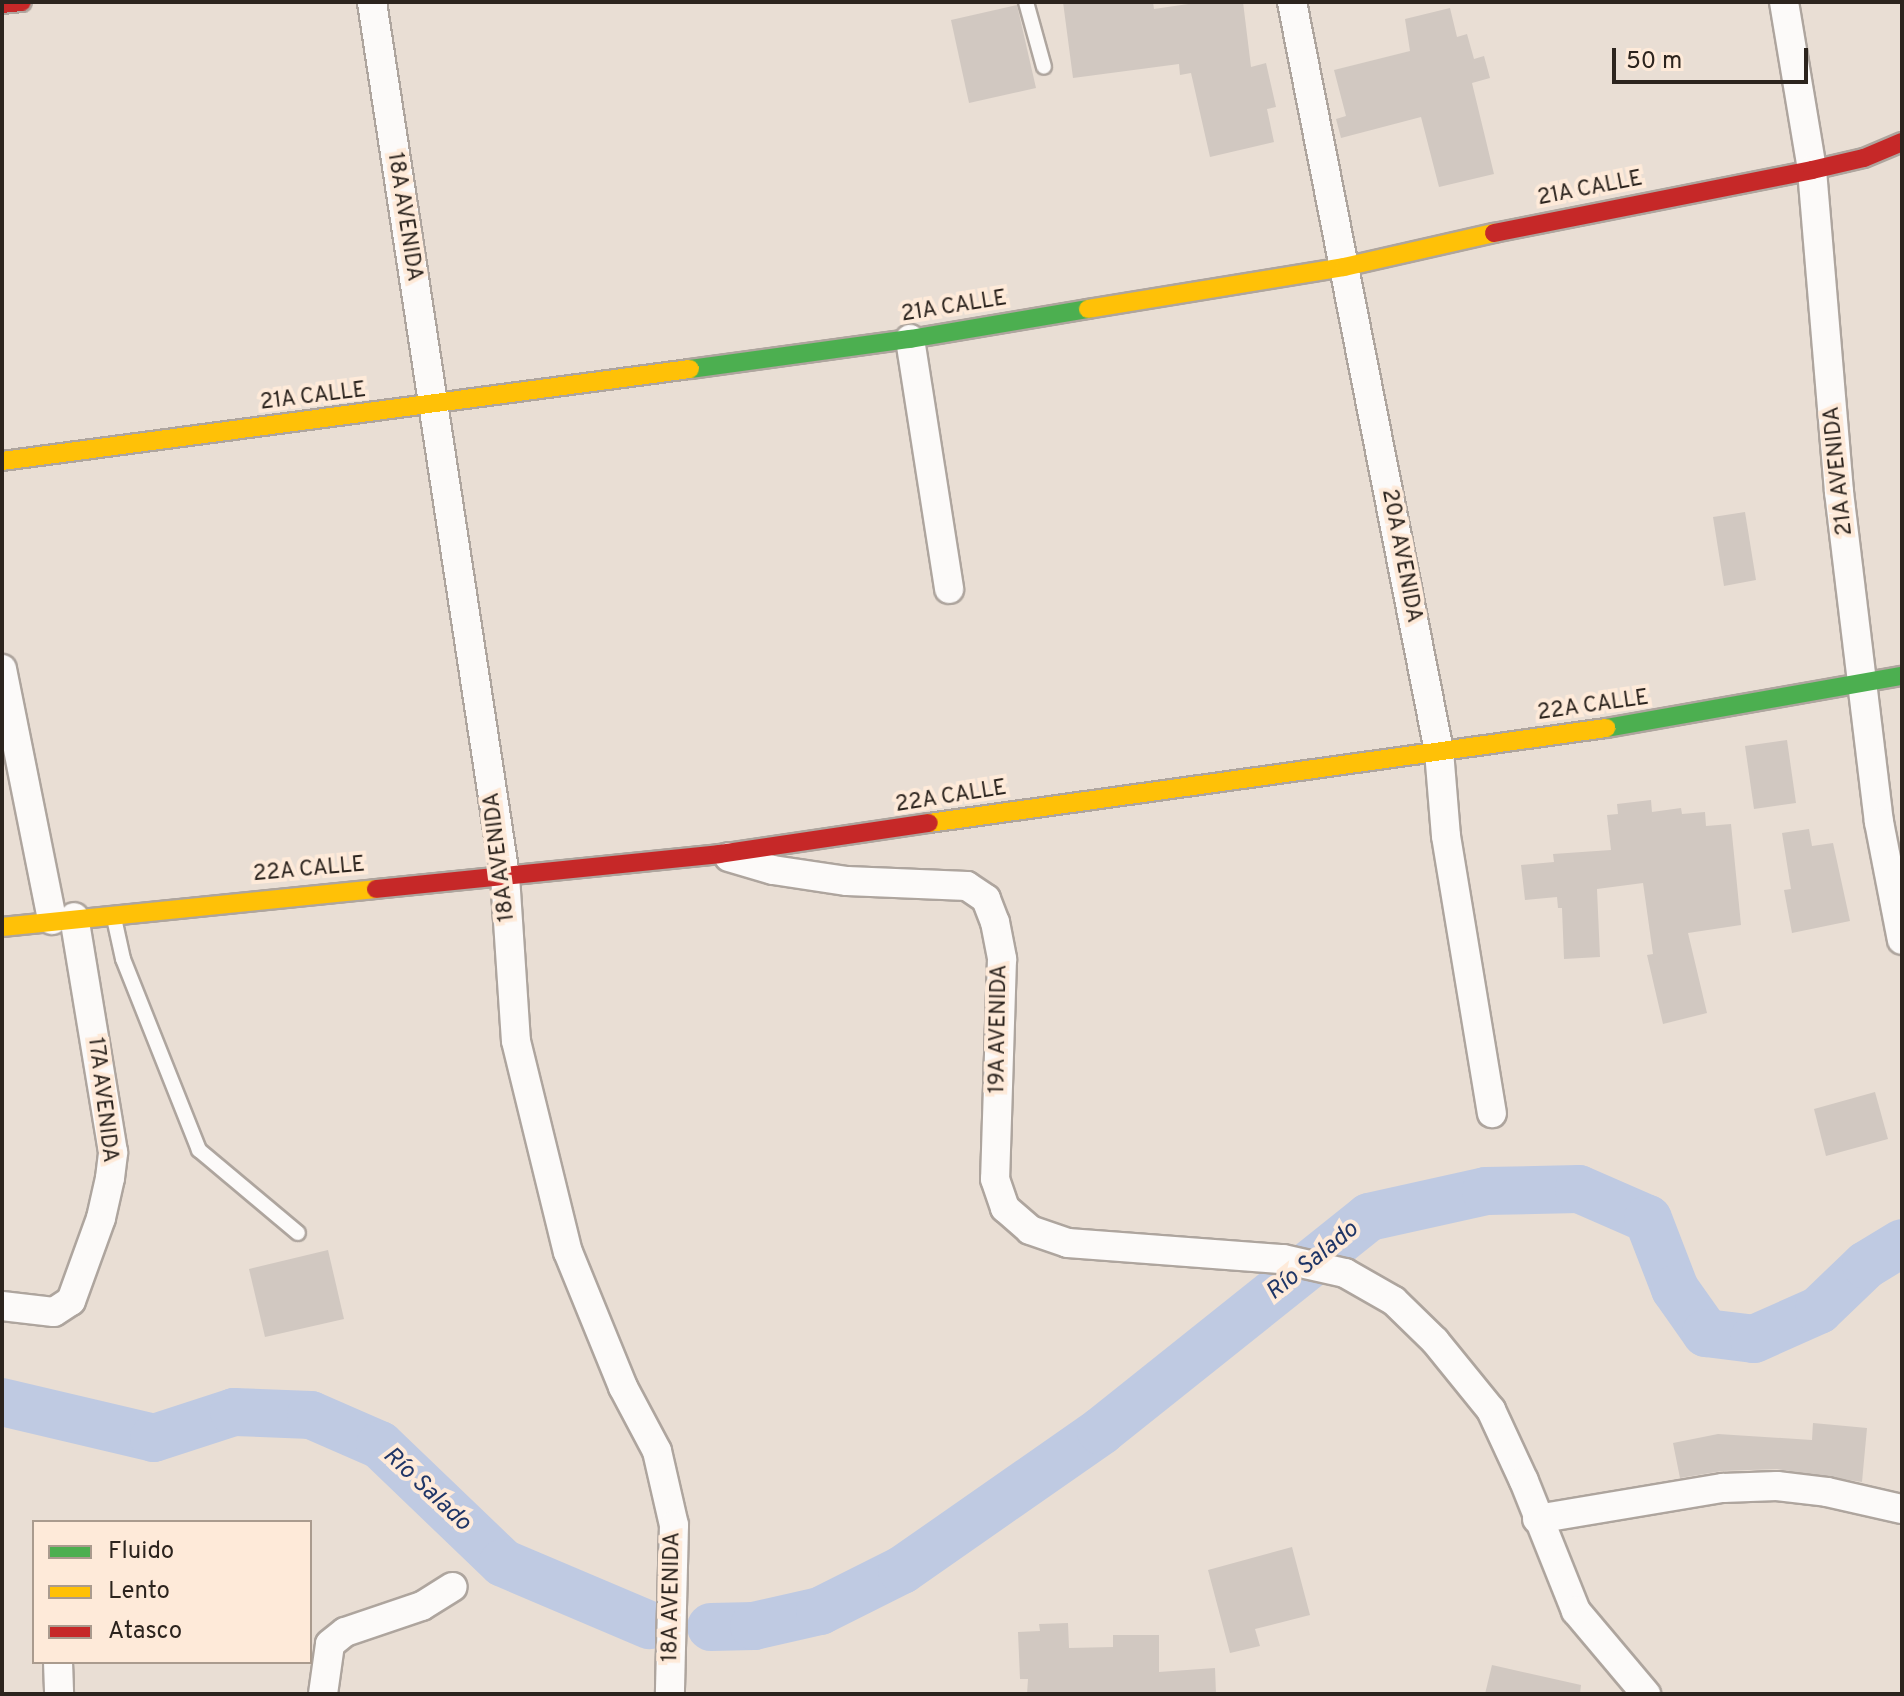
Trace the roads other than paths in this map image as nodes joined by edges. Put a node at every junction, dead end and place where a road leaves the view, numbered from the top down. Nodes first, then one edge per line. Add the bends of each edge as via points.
1 (22, 2) edge
2 (372, 2) edge
3 (1026, 2) edge
4 (1292, 2) edge
5 (1784, 2) edge
6 (2, 4) edge
7 (1044, 67) dead end
8 (1902, 142) edge
9 (1812, 170) junction
10 (1344, 267) junction
11 (910, 339) junction
12 (433, 406) junction
13 (2, 461) edge
14 (949, 589) dead end
15 (2, 669) edge
16 (1902, 676) edge
17 (1864, 684) junction
18 (1439, 751) junction
19 (719, 854) junction
20 (505, 876) junction
21 (113, 913) junction
22 (63, 918) junction
23 (2, 927) edge
24 (1902, 940) edge
25 (1492, 1113) dead end
26 (298, 1233) dead end
27 (2, 1306) edge
28 (1902, 1509) edge
29 (1537, 1519) junction
30 (452, 1587) dead end
31 (58, 1664) edge
32 (59, 1694) edge
33 (323, 1694) edge
34 (670, 1694) edge
35 (1646, 1694) edge

1 - 6 street
2 - 12 street, 18A AVENIDA
3 - 7 lane
4 - 10 street, 20A AVENIDA
5 - 9 street, 21A AVENIDA
8 - 9 street, 21A CALLE
9 - 10 street, 21A CALLE via 1579,214
9 - 17 street, 21A AVENIDA via 1839,492
10 - 11 street, 21A CALLE
10 - 18 street, 20A AVENIDA
11 - 12 street, 21A CALLE
11 - 14 street
12 - 13 street, 21A CALLE
12 - 20 street, 18A AVENIDA
15 - 22 street, 17A AVENIDA
16 - 17 street, 22A CALLE
17 - 18 street, 22A CALLE via 1668,720
17 - 24 street, 21A AVENIDA via 1879,822
18 - 19 street, 22A CALLE
18 - 25 street, 20A AVENIDA via 1446,836
19 - 20 street, 22A CALLE
19 - 29 street, 19A AVENIDA via 832,879 967,886 986,899 1002,959 995,1179 1005,1208 1030,1230 1068,1243 1283,1259 1345,1273 1394,1301 1435,1341 1491,1410
20 - 21 street, 22A CALLE
20 - 34 street, 18A AVENIDA via 516,1041 568,1252 623,1387 657,1451 674,1525
21 - 22 street, 22A CALLE
21 - 26 lane via 123,959 199,1150
22 - 23 street, 22A CALLE
22 - 27 street, 17A AVENIDA via 113,1152 110,1178 71,1301 54,1312
28 - 29 street via 1777,1486 1723,1488
29 - 35 street via 1576,1611
30 - 33 street via 422,1606 345,1632 330,1644
31 - 32 street

